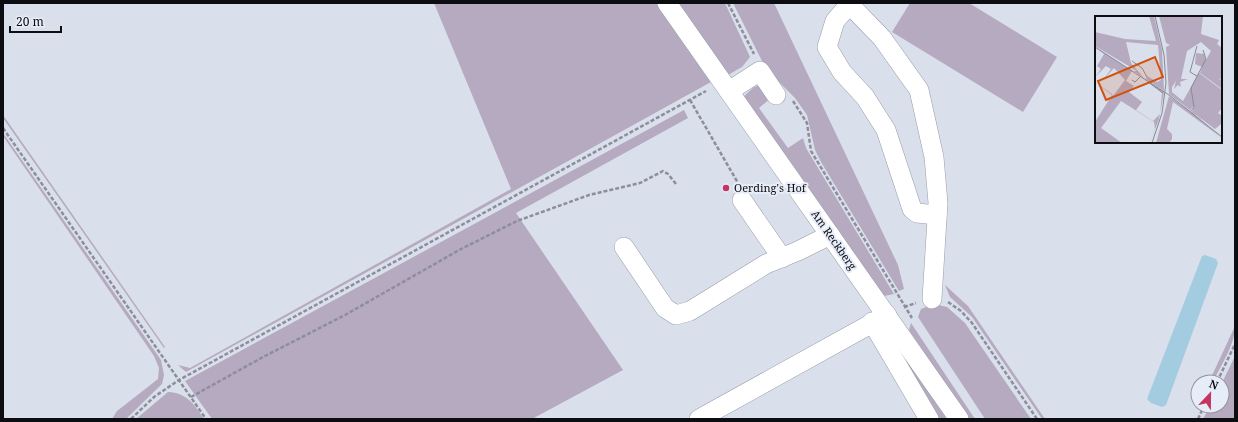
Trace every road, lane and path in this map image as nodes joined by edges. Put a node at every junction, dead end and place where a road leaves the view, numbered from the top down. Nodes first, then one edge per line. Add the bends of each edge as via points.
1 (667, 3) edge
2 (728, 3) edge
3 (848, 4) edge
4 (753, 53) dead end
5 (726, 86) junction
6 (783, 97) joint
7 (690, 100) junction
8 (3, 128) edge
9 (733, 175) dead end
10 (676, 184) dead end
11 (742, 200) dead end
12 (937, 215) junction
13 (830, 235) junction
14 (624, 247) dead end
15 (782, 258) junction
16 (932, 299) junction
17 (880, 318) junction
18 (1235, 344) edge
19 (1221, 374) edge
20 (179, 380) junction
21 (191, 397) junction
22 (131, 419) edge
23 (206, 419) edge
24 (699, 419) edge
25 (929, 419) edge
26 (959, 419) edge
27 (1037, 419) edge

1 - 5 street, Am Reckberg
2 - 4 path
3 - 12 street via 882,38 919,90 934,157
3 - 12 street via 835,21 827,47 842,72 865,97 886,130 912,209 918,213
5 - 6 street via 760,71
5 - 7 path
5 - 13 street, Am Reckberg
6 - 16 path via 807,123 811,151 904,307
7 - 9 path
7 - 20 path
8 - 20 path
10 - 21 path via 663,171 640,183 589,196 517,221
11 - 15 street
12 - 16 street
13 - 15 street
13 - 17 street, Am Reckberg
14 - 15 street via 665,308 676,315 690,311 766,264
16 - 27 path via 946,301 961,311 972,323
17 - 24 street
17 - 25 street
17 - 26 street, Am Reckberg
18 - 19 path
20 - 21 path
20 - 22 path
21 - 23 path

